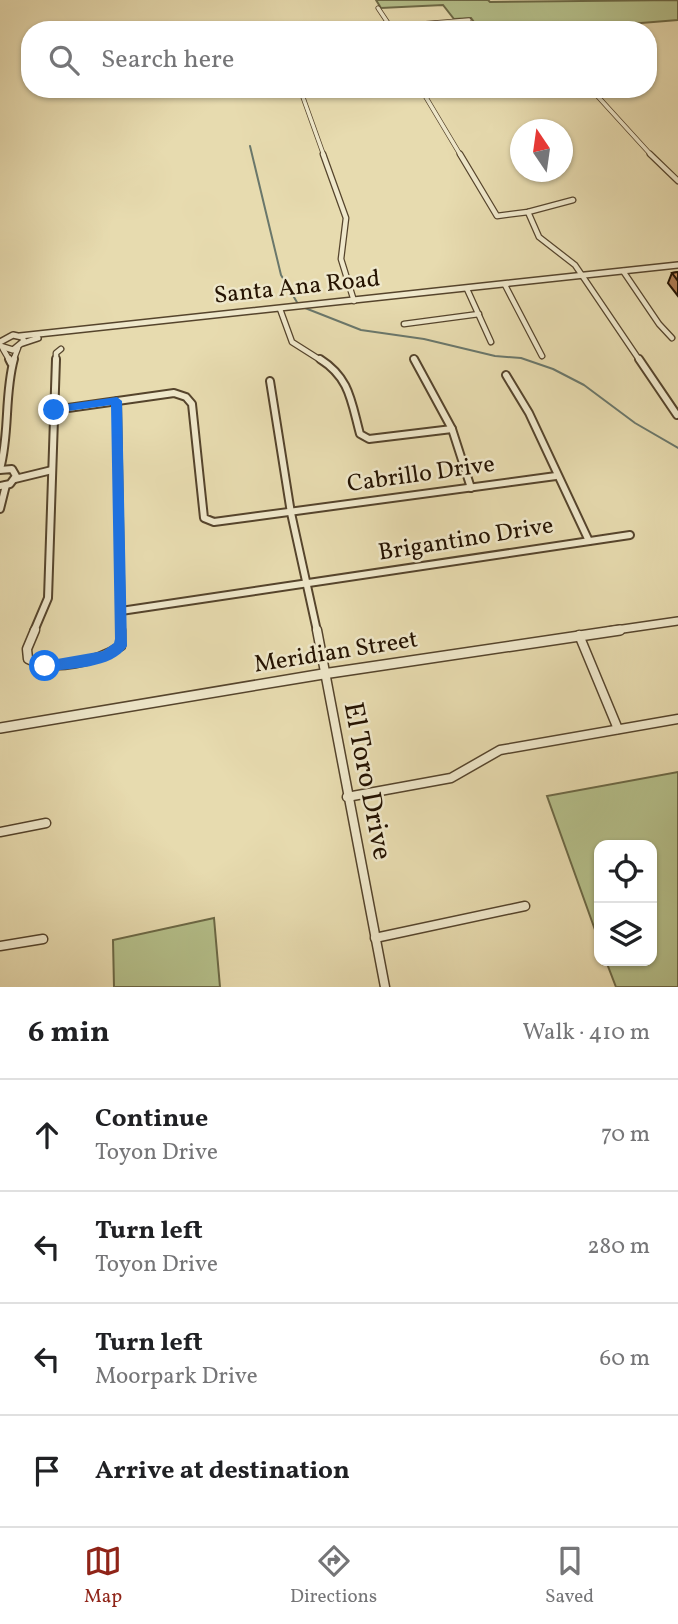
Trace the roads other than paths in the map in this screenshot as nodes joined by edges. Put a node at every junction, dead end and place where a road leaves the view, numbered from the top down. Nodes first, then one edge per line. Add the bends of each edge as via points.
1 (378, 8) dead end
2 (469, 20) dead end
3 (387, 21) edge
4 (456, 21) edge
5 (303, 98) edge
6 (426, 98) edge
7 (599, 98) edge
8 (678, 181) edge
9 (573, 200) dead end
10 (528, 212) junction
11 (678, 265) edge
12 (623, 271) junction
13 (582, 276) junction
14 (505, 285) junction
15 (467, 289) junction
16 (354, 301) junction
17 (280, 309) junction
18 (479, 314) junction
19 (404, 324) dead end
20 (672, 338) dead end
21 (20, 342) junction
22 (491, 342) dead end
23 (1, 343) edge
24 (61, 348) dead end
25 (542, 356) dead end
26 (414, 359) dead end
27 (11, 363) junction
28 (506, 375) dead end
29 (270, 382) dead end
30 (117, 401) junction
31 (54, 410) junction
32 (677, 415) edge
33 (452, 429) junction
34 (5, 455) junction
35 (8, 468) junction
36 (0, 469) edge
37 (52, 470) junction
38 (15, 476) junction
39 (556, 476) junction
40 (3, 486) edge
41 (471, 488) junction
42 (0, 499) edge
43 (0, 509) edge
44 (291, 513) junction
45 (630, 535) dead end
46 (589, 541) junction
47 (308, 584) junction
48 (121, 611) junction
49 (678, 621) edge
50 (579, 635) junction
51 (323, 674) junction
52 (678, 719) edge
53 (0, 728) edge
54 (618, 729) junction
55 (347, 797) junction
56 (46, 823) dead end
57 (0, 832) edge
58 (525, 905) dead end
59 (375, 937) junction
60 (43, 939) dead end
61 (0, 946) edge
62 (385, 987) edge

1 - 3 street
2 - 4 street
5 - 16 street via 346,218 341,259
6 - 10 street via 497,216
7 - 8 street
9 - 10 street
10 - 13 street via 539,237
11 - 12 street, Santa Ana Road
12 - 13 street, Santa Ana Road
12 - 20 street
13 - 14 street, Santa Ana Road
13 - 32 street
14 - 15 street, Santa Ana Road
14 - 25 street
15 - 16 street, Santa Ana Road
15 - 18 street
16 - 17 street, Santa Ana Road
17 - 21 street, Santa Ana Road
17 - 33 street via 292,342 335,369 348,388 360,434 369,439
18 - 19 street
18 - 22 street
21 - 23 street, Santa Ana Road
21 - 23 street, Santa Ana Road
21 - 27 street
23 - 27 street
24 - 31 street via 56,353
26 - 33 street
27 - 34 street
28 - 39 street via 529,413
29 - 44 street
30 - 31 street
30 - 44 street, Cabrillo Drive via 174,393 186,397 191,404 204,518 214,522
30 - 48 street
31 - 37 street
33 - 41 street
34 - 35 street
34 - 36 street
35 - 36 street
35 - 38 street
37 - 38 street
37 - 48 street via 48,598 27,649 28,659 45,666 105,656 121,646
38 - 40 street
39 - 41 street, Cabrillo Drive
39 - 46 street
40 - 42 street
41 - 44 street, Cabrillo Drive
42 - 43 street
44 - 47 street
45 - 46 street, Brigantino Drive
46 - 47 street, Brigantino Drive
47 - 48 street, Brigantino Drive
47 - 51 street, El Toro Drive
49 - 50 street, Meridian Street
50 - 51 street, Meridian Street
50 - 54 street
51 - 53 street, Meridian Street
51 - 55 street, El Toro Drive
52 - 54 street
54 - 55 street via 500,750 452,778
55 - 59 street, El Toro Drive
56 - 57 street
58 - 59 street
59 - 62 street, El Toro Drive
60 - 61 street

